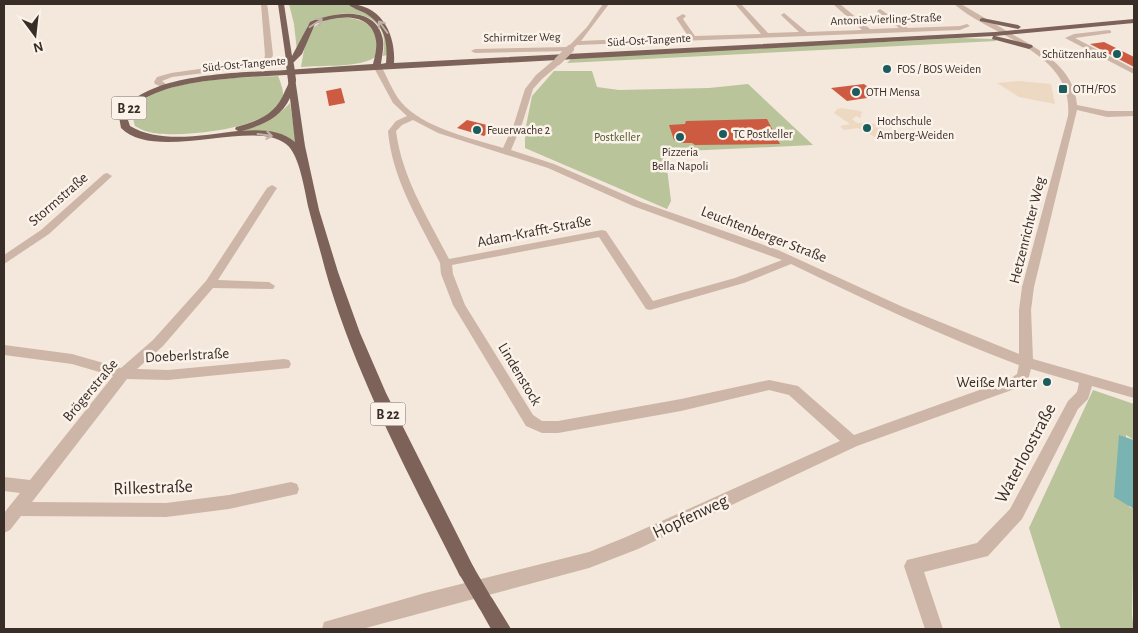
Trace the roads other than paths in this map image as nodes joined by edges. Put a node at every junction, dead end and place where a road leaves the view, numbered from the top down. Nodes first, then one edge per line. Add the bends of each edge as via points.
1 (264, 4) edge
2 (281, 4) edge
3 (350, 4) edge
4 (606, 4) edge
5 (738, 4) edge
6 (836, 4) edge
7 (957, 4) edge
8 (880, 11) dead end
9 (784, 15) dead end
10 (683, 16) dead end
11 (982, 20) junction
12 (1134, 21) edge
13 (967, 26) dead end
14 (1050, 29) junction
15 (906, 30) junction
16 (868, 31) junction
17 (1109, 32) dead end
18 (804, 33) junction
19 (1005, 33) junction
20 (766, 35) junction
21 (954, 36) junction
22 (693, 38) junction
23 (573, 46) junction
24 (1029, 47) junction
25 (475, 51) dead end
26 (392, 52) junction
27 (290, 63) junction
28 (437, 63) junction
29 (390, 65) junction
30 (377, 66) junction
31 (340, 68) junction
32 (1134, 72) edge
33 (382, 75) junction
34 (292, 82) junction
35 (166, 87) junction
36 (390, 92) junction
37 (1073, 107) junction
38 (1134, 113) edge
39 (413, 117) junction
40 (199, 137) junction
41 (506, 151) junction
42 (304, 170) junction
43 (107, 176) dead end
44 (272, 188) dead end
45 (4, 260) edge
46 (792, 260) junction
47 (446, 263) junction
48 (210, 284) junction
49 (269, 286) dead end
50 (4, 350) edge
51 (1026, 362) junction
52 (284, 364) dead end
53 (123, 374) junction
54 (1087, 380) junction
55 (1134, 393) edge
56 (852, 442) junction
57 (4, 484) edge
58 (32, 486) junction
59 (291, 489) dead end
60 (16, 508) junction
61 (4, 525) edge
62 (336, 628) edge
63 (502, 629) edge
64 (934, 629) edge

1 - 35 street via 267,61 171,75 158,82
2 - 27 main road, B 22
26 -> 3 main road via 386,28 371,14
4 - 23 street, Schirmitzer Weg
5 - 20 street
6 - 16 street
7 - 11 street, Hetzenrichter Weg
8 - 15 street
9 - 18 street
10 - 22 street via 679,18
11 - 14 main road
11 - 19 street, Hetzenrichter Weg
12 - 14 main road, Süd-Ost-Tangente
13 - 15 street, Antonie-Vierling-Straße
14 - 19 main road, Süd-Ost-Tangente
15 - 16 street, Antonie-Vierling-Straße
16 - 18 street, Antonie-Vierling-Straße
17 - 32 street via 1069,38
18 - 20 street, Antonie-Vierling-Straße
19 - 21 main road, Süd-Ost-Tangente
19 - 24 street, Hetzenrichter Weg
20 - 22 street, Antonie-Vierling-Straße
21 - 24 main road via 999,39
21 - 28 main road, Süd-Ost-Tangente
22 - 23 street, Antonie-Vierling-Straße
23 - 25 street, Schirmitzer Weg
23 - 41 street, Schirmitzer Weg, bridge via 529,90
24 - 37 street, Hetzenrichter Weg via 1055,65 1066,79 1071,88
26 - 28 main road via 404,59
26 - 29 main road
27 -> 30 main road via 298,54 312,24 325,18 350,16 366,20 376,29 380,39
27 - 34 main road, B 22, bridge
28 - 29 main road, Süd-Ost-Tangente
29 - 30 main road, Süd-Ost-Tangente
29 - 36 street
30 - 31 main road, Süd-Ost-Tangente
30 - 33 street, Leuchtenberger Straße
31 - 33 street
31 - 35 main road, Süd-Ost-Tangente via 209,78
33 - 36 street, Leuchtenberger Straße
34 - 40 main road, B 22 via 282,106 270,116 246,127
34 - 42 main road, B 22
35 - 40 main road, B 22 via 135,102 123,117 124,126 144,137
36 - 39 street, Leuchtenberger Straße
37 - 38 street via 1107,114
37 - 51 street, Hetzenrichter Weg via 1028,287
39 - 41 street, Leuchtenberger Straße via 441,131
39 - 47 street, Lindenstock via 398,123 392,131 396,155 412,197
40 -> 42 main road, B 22 via 249,133 278,137 290,142
41 - 46 street, Leuchtenberger Straße via 551,166 637,204
42 - 63 main road, B 22, bridge via 324,253 358,346 422,487
43 - 45 street, Stormstraße via 45,232
44 - 48 street, Brögerstraße
46 - 47 street, Adam-Krafft-Straße via 650,306 602,233
46 - 51 street, Leuchtenberger Straße via 948,332
47 - 56 street, Lindenstock via 459,305 535,426 558,427 769,385 793,390
48 - 49 street
48 - 53 street, Brögerstraße via 158,343
50 - 53 street, Doeberlstraße via 72,359
51 - 54 street, Leuchtenberger Straße
51 - 56 street, Hopfenweg via 1023,376 1015,383
52 - 53 street, Doeberlstraße via 168,374
53 - 58 street, Brögerstraße
54 - 55 street, Leuchtenberger Straße
54 - 64 street, Waterloostraße via 1083,395 1073,405 1016,514 982,550 913,566
56 - 62 street, Hopfenweg via 589,560
57 - 58 street
58 - 60 street, Brögerstraße
59 - 60 street, Rilkestraße via 166,510
60 - 61 street, Brögerstraße

